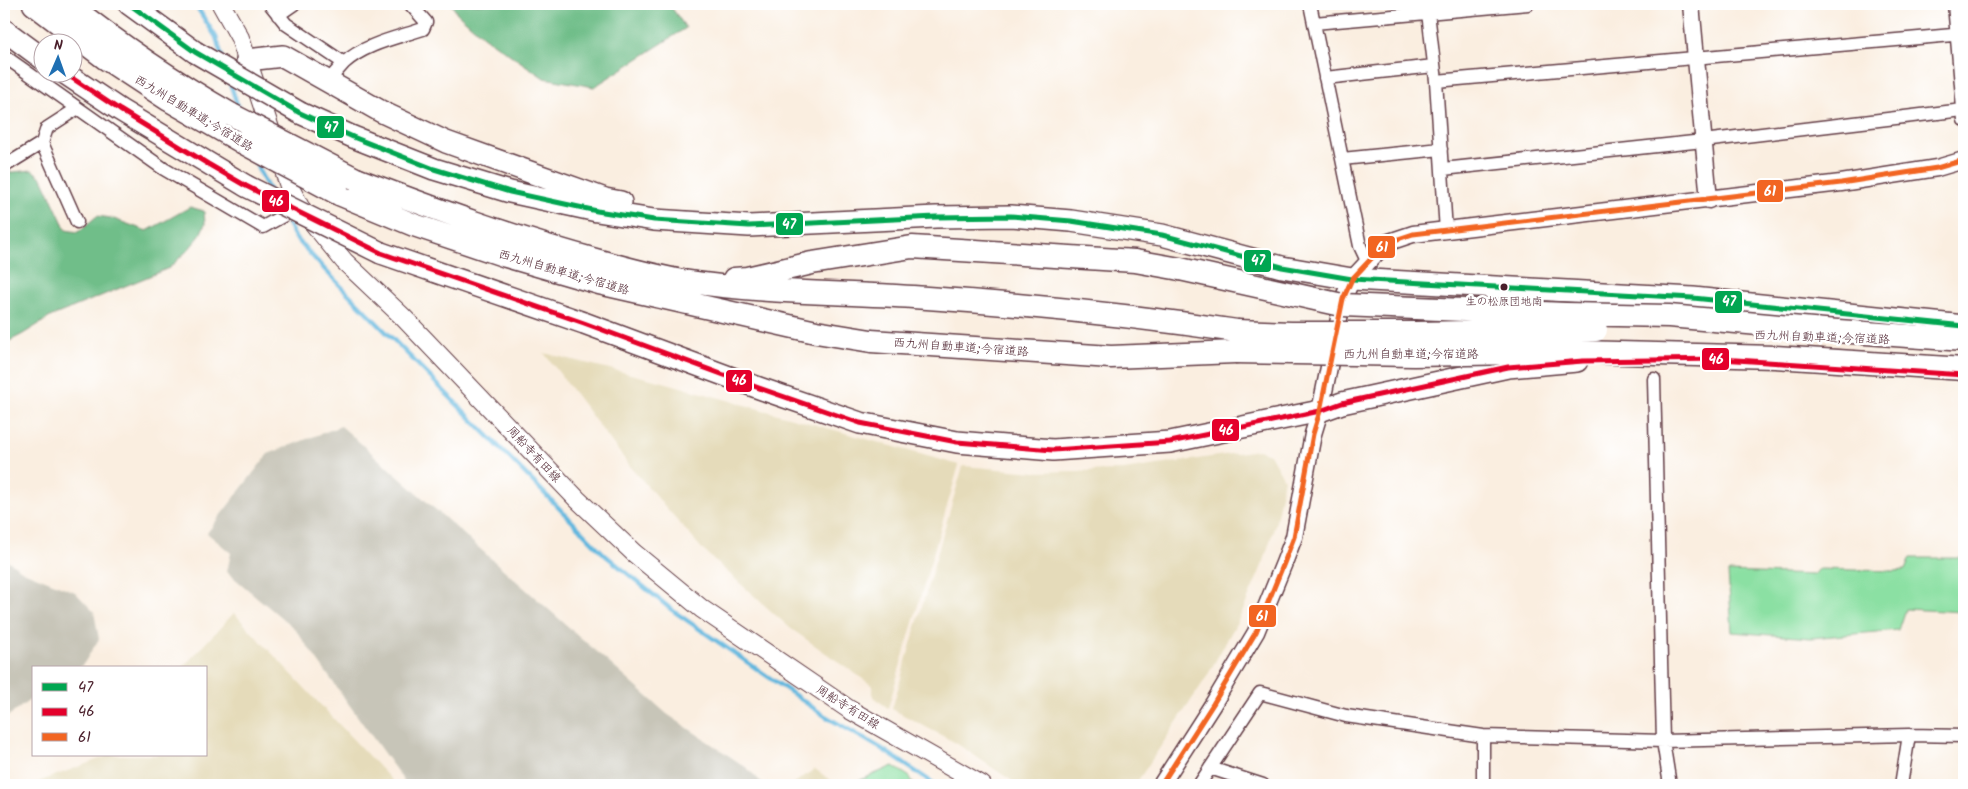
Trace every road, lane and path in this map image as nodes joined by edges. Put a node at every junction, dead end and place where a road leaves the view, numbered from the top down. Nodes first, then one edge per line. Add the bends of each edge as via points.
1 (34, 4) edge
2 (68, 4) edge
3 (130, 4) edge
4 (221, 4) edge
5 (270, 4) edge
6 (294, 4) edge
7 (410, 4) edge
8 (1310, 4) edge
9 (1528, 4) edge
10 (1691, 4) edge
11 (1954, 4) edge
12 (1428, 8) edge
13 (278, 15) junction
14 (1314, 23) junction
15 (4, 30) edge
16 (1961, 35) edge
17 (32, 51) edge
18 (4, 56) edge
19 (1696, 58) junction
20 (248, 60) junction
21 (344, 63) junction
22 (1434, 66) junction
23 (1325, 78) junction
24 (328, 81) junction
25 (1436, 81) junction
26 (78, 82) edge
27 (78, 108) junction
28 (1964, 115) edge
29 (1703, 141) junction
30 (42, 143) junction
31 (1441, 149) junction
32 (1342, 159) junction
33 (1964, 160) edge
34 (4, 163) edge
35 (1443, 169) junction
36 (1709, 200) junction
37 (423, 205) junction
38 (300, 207) junction
39 (936, 217) junction
40 (77, 222) dead end
41 (1446, 231) junction
42 (554, 232) dead end
43 (769, 262) dead end
44 (812, 263) junction
45 (1368, 263) junction
46 (680, 280) junction
47 (1352, 280) junction
48 (1964, 326) edge
49 (1964, 341) edge
50 (1236, 342) junction
51 (1964, 368) edge
52 (1964, 375) edge
53 (1654, 379) dead end
54 (1320, 411) junction
55 (1909, 735) junction
56 (1483, 736) junction
57 (1964, 736) edge
58 (1663, 742) junction
59 (1210, 768) junction
60 (982, 785) edge
61 (1161, 785) edge
62 (1199, 785) edge
63 (1263, 785) edge
64 (1482, 785) edge
65 (1670, 785) edge
66 (1901, 785) edge

1 - 50 highway, 西九州自動車道;今宿道路, bridge via 105,58 169,100 339,194 414,225 599,284 871,341 1111,357
2 - 37 highway, 西九州自動車道;今宿道路, bridge via 178,84 232,115 356,179
3 - 39 highway, bridge via 195,52 300,112 353,138 510,192 654,220 749,226
4 - 20 main road, 周船寺有田線
5 - 13 street
6 - 13 street
7 - 21 street via 426,22 423,29 376,44
8 - 14 street
9 - 12 street
10 - 19 street
11 - 16 street
12 - 14 street
12 - 22 street
13 - 21 street via 286,24
14 - 23 street
15 - 17 highway
16 - 19 street
16 - 28 street
18 - 27 street
19 - 25 street
19 - 29 street
20 - 24 highway via 283,56
20 - 38 main road, 周船寺有田線 via 288,186
21 - 24 street
22 - 23 street
22 - 25 street
23 - 32 street
24 - 39 highway via 382,112 446,142 605,198 658,210 706,215
25 - 31 street
26 - 54 highway, bridge via 246,186 381,253 860,423 957,442 1053,450 1170,442
27 - 30 street via 47,128
27 - 38 street via 164,169 262,227
28 - 29 street
29 - 35 street
29 - 36 street
30 - 34 street via 8,164
30 - 40 street
31 - 32 street
31 - 35 street
32 - 45 street via 1360,246
33 - 36 street via 1937,168
35 - 41 street
36 - 41 street
37 - 42 highway
37 - 46 highway, 西九州自動車道;今宿道路 via 523,239
38 - 60 main road, 周船寺有田線 via 344,261 634,553 702,609 804,680
39 - 47 highway via 1011,216 1118,227 1162,235 1282,267
41 - 45 street via 1413,234 1386,243
43 - 44 highway
44 - 46 highway via 747,278
44 - 49 highway, bridge via 912,247 1135,261 1342,304 1669,316
45 - 47 street
46 - 50 highway, 西九州自動車道;今宿道路 via 743,289 910,297 1076,310
47 - 48 highway via 1693,298
47 - 54 street via 1343,299
49 - 50 highway, 西九州自動車道;今宿道路, bridge via 1583,329 1291,333
50 - 51 highway, 西九州自動車道;今宿道路, bridge via 1414,355 1608,353 1775,357
52 - 54 highway via 1721,359 1583,361 1508,368 1342,403
53 - 58 street
54 - 61 street via 1294,537 1267,606 1252,639
55 - 57 street
55 - 58 street
55 - 66 street
56 - 58 street
56 - 59 street via 1346,716 1260,693
56 - 64 street
58 - 65 street
59 - 62 street
59 - 63 street

